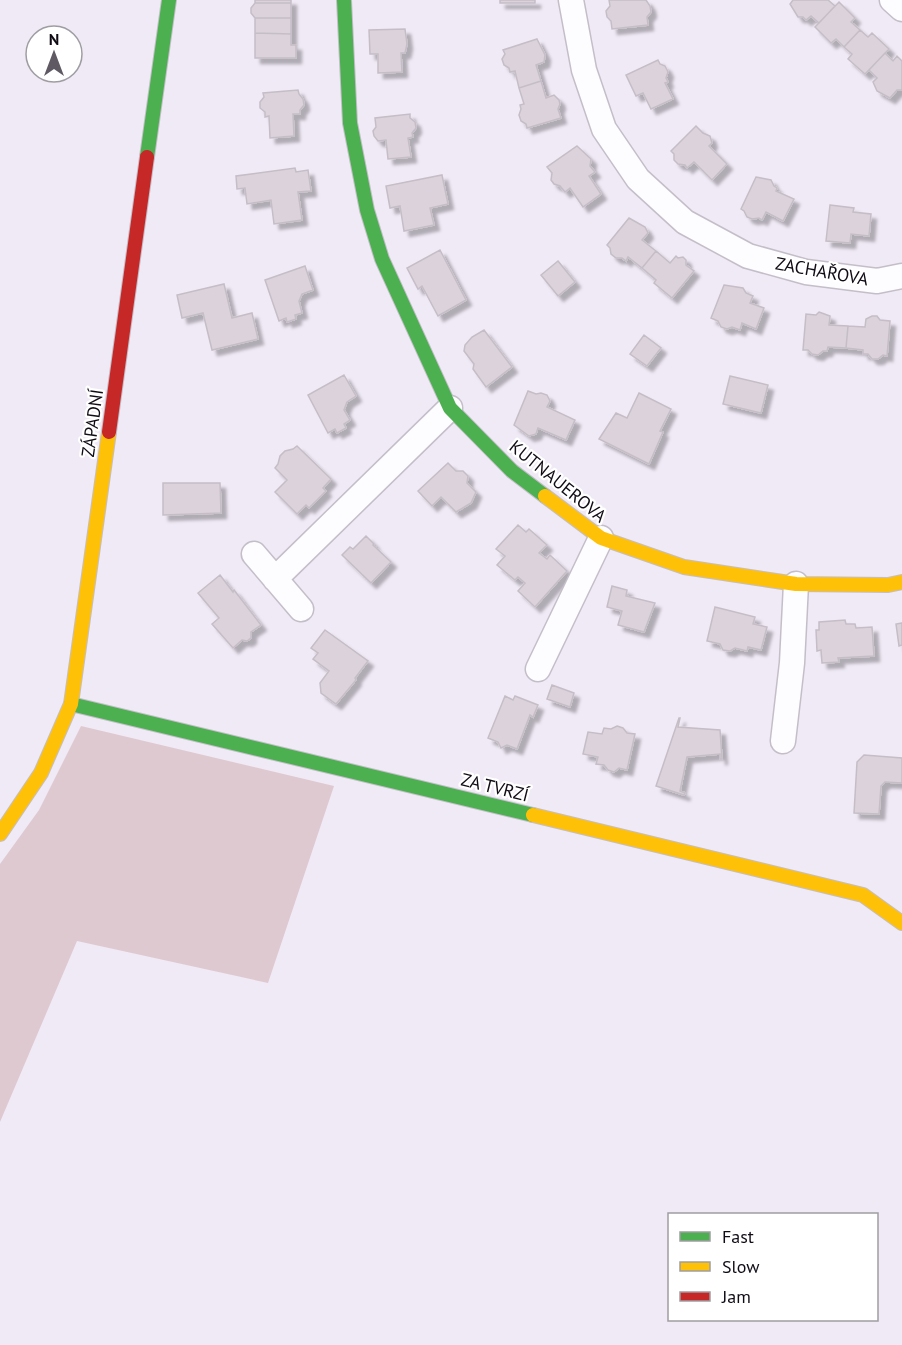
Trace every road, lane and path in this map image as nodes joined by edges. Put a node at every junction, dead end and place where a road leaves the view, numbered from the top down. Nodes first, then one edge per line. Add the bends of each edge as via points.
1 (169, 0) edge
2 (344, 0) edge
3 (572, 0) edge
4 (892, 0) edge
5 (902, 9) edge
6 (902, 276) edge
7 (450, 408) junction
8 (601, 538) junction
9 (254, 554) dead end
10 (275, 579) junction
11 (902, 582) edge
12 (796, 584) junction
13 (301, 609) dead end
14 (538, 669) dead end
15 (71, 704) junction
16 (783, 741) dead end
17 (0, 834) edge
18 (902, 922) edge

1 - 15 street, ZÁPADNÍ
2 - 7 street, KUTNAUEROVA via 350,123 367,210 382,259
3 - 6 street, ZACHAŘOVA via 584,70 604,129 638,179 685,222 748,256 806,272 877,280
4 - 5 street
7 - 8 street, KUTNAUEROVA via 512,471
7 - 10 street
8 - 12 street, KUTNAUEROVA via 684,567
8 - 14 street
9 - 10 street
10 - 13 street
11 - 12 street, KUTNAUEROVA
12 - 16 street
15 - 17 street, ZÁPADNÍ via 41,773
15 - 18 street, ZA TVRZÍ via 863,895

